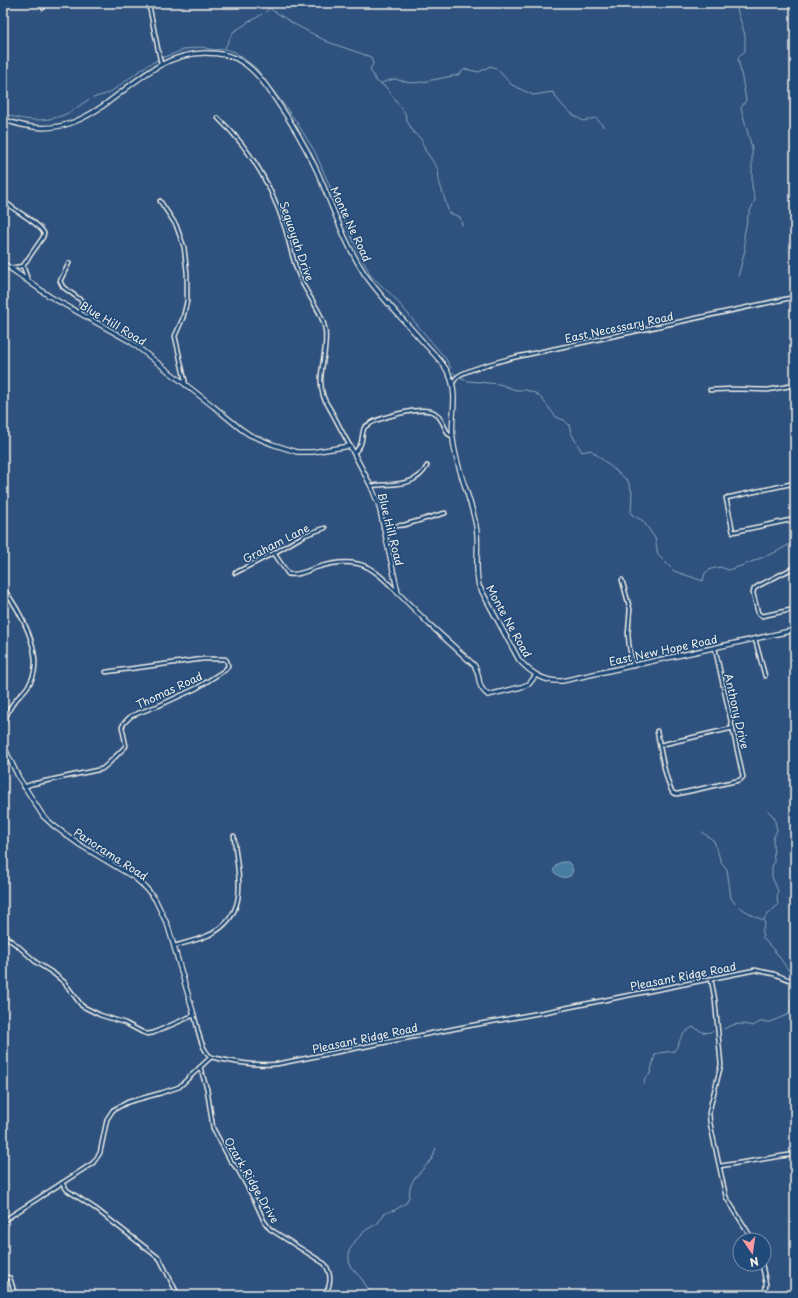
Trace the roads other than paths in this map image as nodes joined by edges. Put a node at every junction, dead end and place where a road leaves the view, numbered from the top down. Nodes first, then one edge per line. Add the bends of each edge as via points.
1 (40, 3) edge
2 (147, 3) edge
3 (43, 8) dead end
4 (161, 64) junction
5 (218, 118) dead end
6 (3, 119) edge
7 (3, 200) edge
8 (160, 201) dead end
9 (3, 262) edge
10 (69, 263) dead end
11 (23, 266) junction
12 (10, 268) junction
13 (29, 281) junction
14 (795, 297) edge
15 (80, 313) junction
16 (453, 384) junction
17 (186, 385) junction
18 (795, 385) edge
19 (710, 390) dead end
20 (452, 436) junction
21 (350, 446) junction
22 (354, 452) junction
23 (428, 466) dead end
24 (795, 483) edge
25 (371, 486) junction
26 (445, 513) dead end
27 (795, 519) edge
28 (383, 527) junction
29 (325, 528) dead end
30 (274, 553) junction
31 (795, 567) edge
32 (235, 573) dead end
33 (622, 580) dead end
34 (3, 588) edge
35 (398, 593) junction
36 (795, 609) edge
37 (795, 630) edge
38 (756, 639) junction
39 (715, 648) junction
40 (633, 666) junction
41 (106, 672) dead end
42 (536, 675) junction
43 (765, 676) dead end
44 (3, 724) edge
45 (733, 728) junction
46 (657, 731) dead end
47 (3, 744) edge
48 (660, 745) junction
49 (24, 787) junction
50 (234, 836) dead end
51 (3, 935) edge
52 (174, 946) junction
53 (711, 979) junction
54 (795, 982) edge
55 (194, 1015) junction
56 (211, 1057) junction
57 (200, 1067) junction
58 (795, 1154) edge
59 (720, 1166) junction
60 (62, 1183) junction
61 (3, 1221) edge
62 (748, 1232) edge
63 (764, 1272) edge
64 (3, 1276) edge
65 (15, 1295) edge
66 (178, 1295) edge
67 (325, 1295) edge
68 (765, 1295) edge

1 - 3 street
2 - 4 street
4 - 6 street, Monte Ne Road via 96,111 76,121 43,128
4 - 16 street, Monte Ne Road via 175,57 190,54 222,54 241,61 261,80 303,144 350,248 365,274 436,356 447,370
5 - 21 street, Sequoyah Drive via 229,128 258,168 278,210 296,270 325,329 323,396
7 - 11 street via 44,233
8 - 17 street via 176,225 184,247 186,301 183,318 175,336
9 - 12 street, Blue Hill Road
10 - 15 street via 60,280 63,287 82,301
11 - 12 street
11 - 13 street
12 - 13 street, Blue Hill Road
13 - 15 street, Blue Hill Road via 49,296
14 - 16 street, East Necessary Road via 516,357 461,375
15 - 17 street, Blue Hill Road via 131,342
16 - 20 street, Monte Ne Road
17 - 21 street, Blue Hill Road via 241,429 272,444 297,452
18 - 19 street via 768,390
20 - 22 street via 448,434 435,413 424,409 370,423 364,428 360,447
20 - 42 street, Monte Ne Road via 456,461 476,526 479,586 519,660
21 - 22 street, Blue Hill Road
22 - 25 street, Blue Hill Road
23 - 25 street via 418,478 410,482
24 - 27 street via 726,498 733,532
25 - 28 street, Blue Hill Road
26 - 28 street via 404,525
28 - 35 street, Blue Hill Road
29 - 30 street, Graham Lane via 305,535
30 - 32 street, Graham Lane
30 - 35 street via 291,575 330,564 358,564 381,576
31 - 36 street via 754,589 753,593 758,613 762,616
33 - 40 street via 630,609 628,634
34 - 44 street via 14,603 31,642 35,673 31,682 12,704
35 - 42 street via 474,665 481,690 488,695 522,687 529,684
37 - 38 street, East New Hope Road
38 - 39 street, East New Hope Road
38 - 43 street
39 - 40 street, East New Hope Road
39 - 45 street, Anthony Drive
40 - 42 street, East New Hope Road via 562,681 548,680
41 - 49 street, Thomas Road via 203,659 225,659 228,666 197,688 127,719 122,727 126,746 102,769
45 - 48 street
45 - 48 street, Anthony Drive via 743,777 740,780 673,793 670,790
46 - 48 street
47 - 49 street, Panorama Road
49 - 52 street, Panorama Road via 43,816 54,826 135,878 146,888 162,912
50 - 52 street via 240,885 234,910 225,923 214,932
51 - 55 street via 64,982 82,1006 100,1015 147,1034
52 - 55 street, Panorama Road
53 - 54 street, Pleasant Ridge Road via 755,970
53 - 56 street, Pleasant Ridge Road via 277,1064 262,1066
53 - 59 street via 721,1066 709,1113
55 - 56 street via 204,1047
56 - 57 street
57 - 60 street via 175,1089 128,1102 113,1110 100,1153 93,1163
57 - 67 street, Ozark Ridge Drive via 208,1093 213,1128 224,1149 270,1229 325,1264 331,1279
58 - 59 street
59 - 62 street via 728,1203
60 - 61 street
60 - 66 street via 160,1259
63 - 68 street
64 - 65 street via 10,1278

